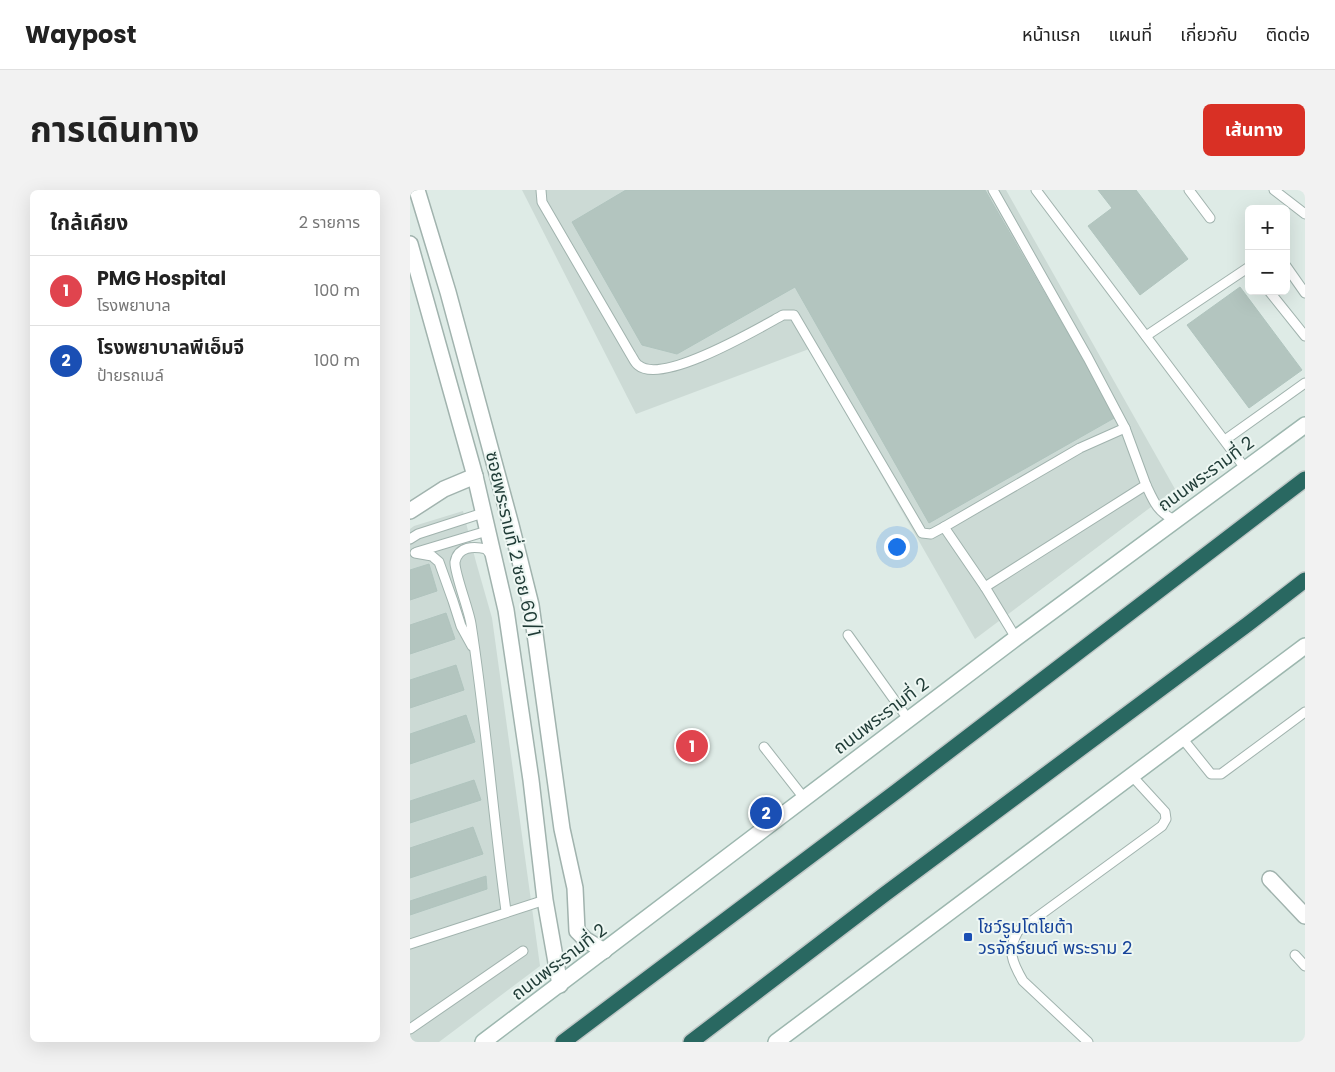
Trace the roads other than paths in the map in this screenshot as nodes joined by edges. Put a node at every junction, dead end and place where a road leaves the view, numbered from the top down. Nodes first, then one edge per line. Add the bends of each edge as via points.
1 (417, 190) edge
2 (542, 190) edge
3 (993, 190) edge
4 (1036, 190) edge
5 (1189, 190) edge
6 (1274, 190) edge
7 (1305, 214) edge
8 (1210, 218) dead end
9 (410, 244) edge
10 (1245, 270) edge
11 (1290, 272) edge
12 (1305, 293) edge
13 (1272, 295) edge
14 (1146, 336) junction
15 (1305, 336) edge
16 (1305, 383) edge
17 (1305, 425) edge
18 (1125, 428) junction
19 (1225, 440) junction
20 (1245, 468) junction
21 (475, 476) junction
22 (1305, 479) edge
23 (1146, 485) junction
24 (410, 511) edge
25 (483, 513) junction
26 (1174, 520) junction
27 (944, 527) junction
28 (488, 531) junction
29 (410, 539) edge
30 (412, 553) edge
31 (494, 560) junction
32 (1305, 580) edge
33 (985, 586) junction
34 (848, 635) dead end
35 (1016, 638) junction
36 (1305, 646) edge
37 (474, 651) junction
38 (1305, 712) edge
39 (908, 719) junction
40 (1182, 738) junction
41 (764, 747) dead end
42 (1132, 776) junction
43 (804, 798) junction
44 (1270, 880) dead end
45 (545, 900) junction
46 (506, 911) junction
47 (1305, 916) edge
48 (410, 944) edge
49 (523, 951) dead end
50 (604, 951) junction
51 (1295, 955) dead end
52 (1305, 966) edge
53 (560, 985) junction
54 (410, 1029) edge
55 (780, 1041) edge
56 (483, 1042) edge
57 (563, 1042) edge
58 (691, 1042) edge
59 (1088, 1042) edge

1 - 50 main road, ซอยพระรามที่ 2 ซอย 60/1 via 448,292 531,605 562,829 574,888 577,932
2 - 27 lane via 542,202 638,365 649,369 676,367 721,348 783,315 794,315 922,533 931,534
3 - 18 lane
4 - 14 lane
5 - 8 lane
6 - 7 lane
9 - 21 main road, ซอยพระรามที่ 2 ซอย 60/1
10 - 14 lane
11 - 12 lane
13 - 15 lane
14 - 19 lane
16 - 19 lane
17 - 20 main road, ถนนพระรามที่ 2
18 - 23 lane
18 - 27 lane via 1080,448
19 - 20 lane
20 - 26 main road, ถนนพระรามที่ 2
21 - 24 main road
21 - 25 main road, ซอยพระรามที่ 2 ซอย 60/1
22 - 57 highway
23 - 26 lane via 1155,504
23 - 33 lane
25 - 28 main road, ซอยพระรามที่ 2 ซอย 60/1
25 - 29 lane
26 - 35 main road, ถนนพระรามที่ 2
27 - 33 lane
28 - 30 lane
28 - 31 main road, ซอยพระรามที่ 2 ซอย 60/1
30 - 37 lane via 432,556 439,562 461,626
31 - 37 lane via 486,548 472,547 461,551 455,561 471,623
31 - 45 main road, ซอยพระรามที่ 2 ซอย 60/1 via 506,610 532,780
32 - 58 highway
33 - 35 lane
34 - 39 lane
35 - 39 main road, ถนนพระรามที่ 2
36 - 40 main road
37 - 46 lane
38 - 40 lane via 1221,774 1212,774
39 - 43 main road, ถนนพระรามที่ 2
40 - 42 main road
41 - 43 lane
42 - 55 main road
42 - 59 lane via 1165,812 1162,826 1018,932 1012,943 1016,969 1023,981
43 - 50 main road, ถนนพระรามที่ 2
44 - 47 main road
45 - 46 lane
45 - 53 main road, ซอยพระรามที่ 2 ซอย 60/1
46 - 48 lane
49 - 54 lane
50 - 53 main road, ถนนพระรามที่ 2
51 - 52 lane
53 - 56 main road, ถนนพระรามที่ 2

